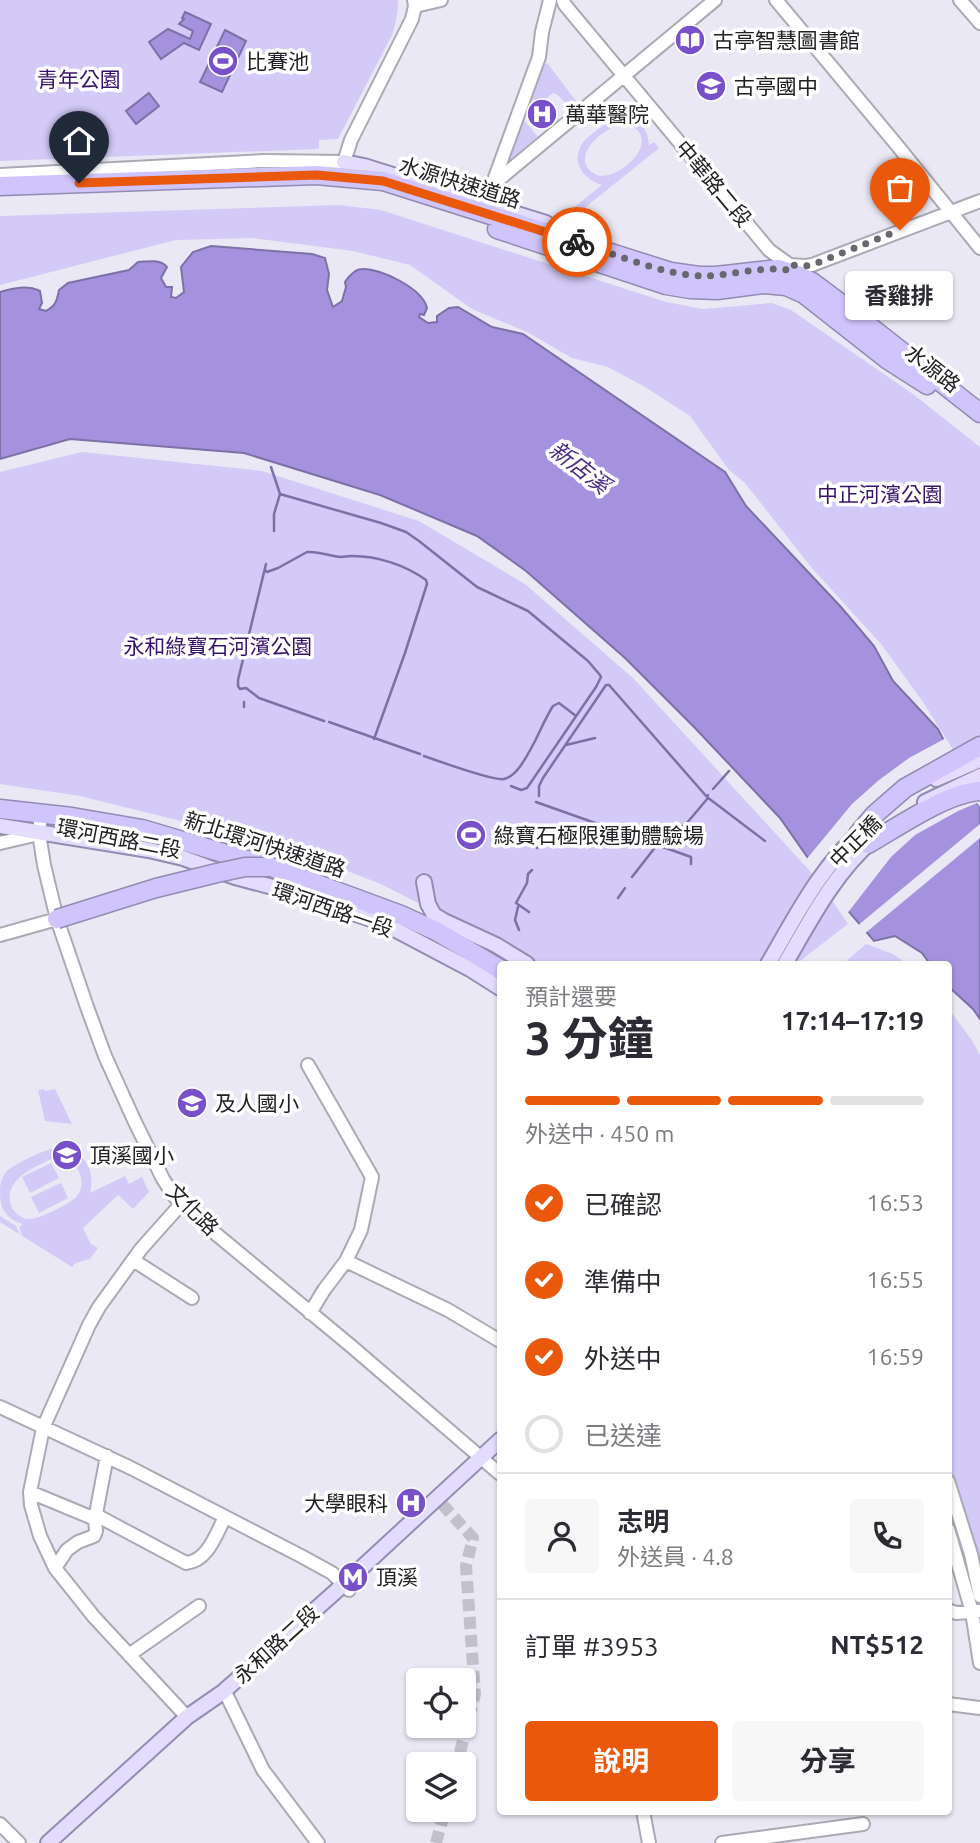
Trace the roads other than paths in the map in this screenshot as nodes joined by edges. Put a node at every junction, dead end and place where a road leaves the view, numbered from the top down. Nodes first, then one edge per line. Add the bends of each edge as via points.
1 (441, 0) edge
2 (550, 0) edge
3 (563, 0) edge
4 (715, 0) edge
5 (776, 0) edge
6 (960, 0) edge
7 (414, 3) edge
8 (980, 23) edge
9 (624, 76) junction
10 (344, 162) junction
11 (0, 175) edge
12 (492, 185) junction
13 (0, 186) edge
14 (0, 198) edge
15 (474, 200) junction
16 (980, 201) edge
17 (950, 212) junction
18 (528, 240) junction
19 (980, 248) edge
20 (788, 270) junction
21 (808, 284) junction
22 (919, 379) junction
23 (980, 405) edge
24 (980, 413) edge
25 (980, 425) edge
26 (980, 746) edge
27 (980, 760) edge
28 (980, 776) edge
29 (980, 791) edge
30 (918, 798) junction
31 (0, 809) edge
32 (0, 820) edge
33 (0, 826) edge
34 (39, 828) junction
35 (863, 839) junction
36 (0, 843) edge
37 (271, 867) junction
38 (236, 872) junction
39 (424, 882) dead end
40 (57, 919) junction
41 (436, 931) junction
42 (0, 935) edge
43 (498, 961) edge
44 (522, 961) edge
45 (770, 961) edge
46 (787, 961) edge
47 (497, 967) edge
48 (497, 976) edge
49 (497, 986) edge
50 (308, 1065) dead end
51 (182, 1203) junction
52 (133, 1260) junction
53 (346, 1261) junction
54 (192, 1298) dead end
55 (310, 1313) junction
56 (497, 1339) edge
57 (0, 1407) edge
58 (43, 1428) junction
59 (497, 1444) edge
60 (497, 1453) edge
61 (107, 1456) junction
62 (484, 1460) junction
63 (497, 1471) edge
64 (30, 1492) junction
65 (952, 1494) edge
66 (95, 1517) junction
67 (225, 1517) junction
68 (952, 1541) edge
69 (55, 1568) junction
70 (347, 1587) junction
71 (980, 1596) edge
72 (199, 1606) dead end
73 (952, 1612) edge
74 (976, 1612) edge
75 (129, 1655) junction
76 (980, 1663) edge
77 (225, 1694) junction
78 (952, 1704) edge
79 (980, 1708) edge
80 (187, 1717) junction
81 (644, 1815) edge
82 (0, 1824) edge
83 (863, 1824) dead end
84 (0, 1831) edge
85 (12, 1843) edge
86 (19, 1843) edge
87 (48, 1843) edge
88 (59, 1843) edge
89 (318, 1843) edge
90 (649, 1843) edge
91 (722, 1843) edge

1 - 7 street
2 - 12 street via 539,57
3 - 9 street, 中華路二段
4 - 9 street
5 - 17 street
6 - 8 street
7 - 10 street via 412,19
9 - 12 street
9 - 20 street, 中華路二段
10 - 11 street, 水源路 via 264,161
10 - 15 main road, 水源路
12 - 15 street
13 - 20 highway, 水源快速道路 via 317,175 383,181 671,272 716,276
14 - 18 highway, 水源快速道路 via 343,185 397,195
15 - 20 main road, 水源路 via 669,264 716,269 772,264
16 - 17 street
17 - 19 street
17 - 20 street
18 - 20 highway via 694,282
18 - 22 highway, 水源快速道路 via 666,285 717,290 786,286 804,294
20 - 21 highway
20 - 23 main road, 水源路 via 815,277
21 - 22 highway
21 - 24 highway
22 - 25 highway, 水源快速道路
26 - 35 highway via 905,788 881,807
27 - 30 main road, 中正橋 via 953,771
28 - 30 main road, 中正橋
29 - 35 highway via 959,794
30 - 35 main road, 中正橋 via 887,828
31 - 37 highway, 新北環河快速道路, bridge via 142,829
32 - 34 main road, 環河西路二段
33 - 34 main road, 環河西路二段
34 - 36 street via 30,836
34 - 38 main road, 環河西路二段
34 - 40 street, 文化路
35 - 45 main road, 中正橋 via 824,872
35 - 46 main road, 中正橋
37 - 40 highway, bridge via 217,873
37 - 41 highway, 新北環河快速道路
38 - 48 main road, 環河西路一段 via 395,921
38 - 49 main road, 環河西路一段 via 383,923
39 - 44 main road via 434,915
40 - 42 street
40 - 51 street, 文化路 via 105,1056 163,1179
41 - 43 highway
41 - 47 highway, 新北環河快速道路
50 - 53 street via 372,1177 361,1230
51 - 52 street
51 - 55 street, 文化路
52 - 54 street
52 - 58 street via 89,1325
53 - 55 street
53 - 56 street
55 - 62 street, 文化路
57 - 58 street
58 - 61 street
58 - 64 street
59 - 62 main road, 永和路二段
60 - 62 main road, 永和路二段
61 - 66 street
61 - 67 street
62 - 63 street, 文化路
62 - 70 main road, 永和路二段
64 - 66 street
64 - 69 street via 40,1536
65 - 71 street
66 - 67 street via 186,1563 199,1560 207,1551
66 - 69 street via 93,1536 67,1550
67 - 70 street via 332,1573
68 - 74 street
69 - 75 street
70 - 77 main road, 永和路二段
72 - 75 street
73 - 74 street
74 - 76 street
75 - 80 street
77 - 80 main road, 永和路二段
77 - 88 main road, 永和路二段
77 - 89 street via 263,1770
78 - 79 street
80 - 87 main road, 永和路二段
81 - 90 street
82 - 86 street
83 - 91 street
84 - 85 street

